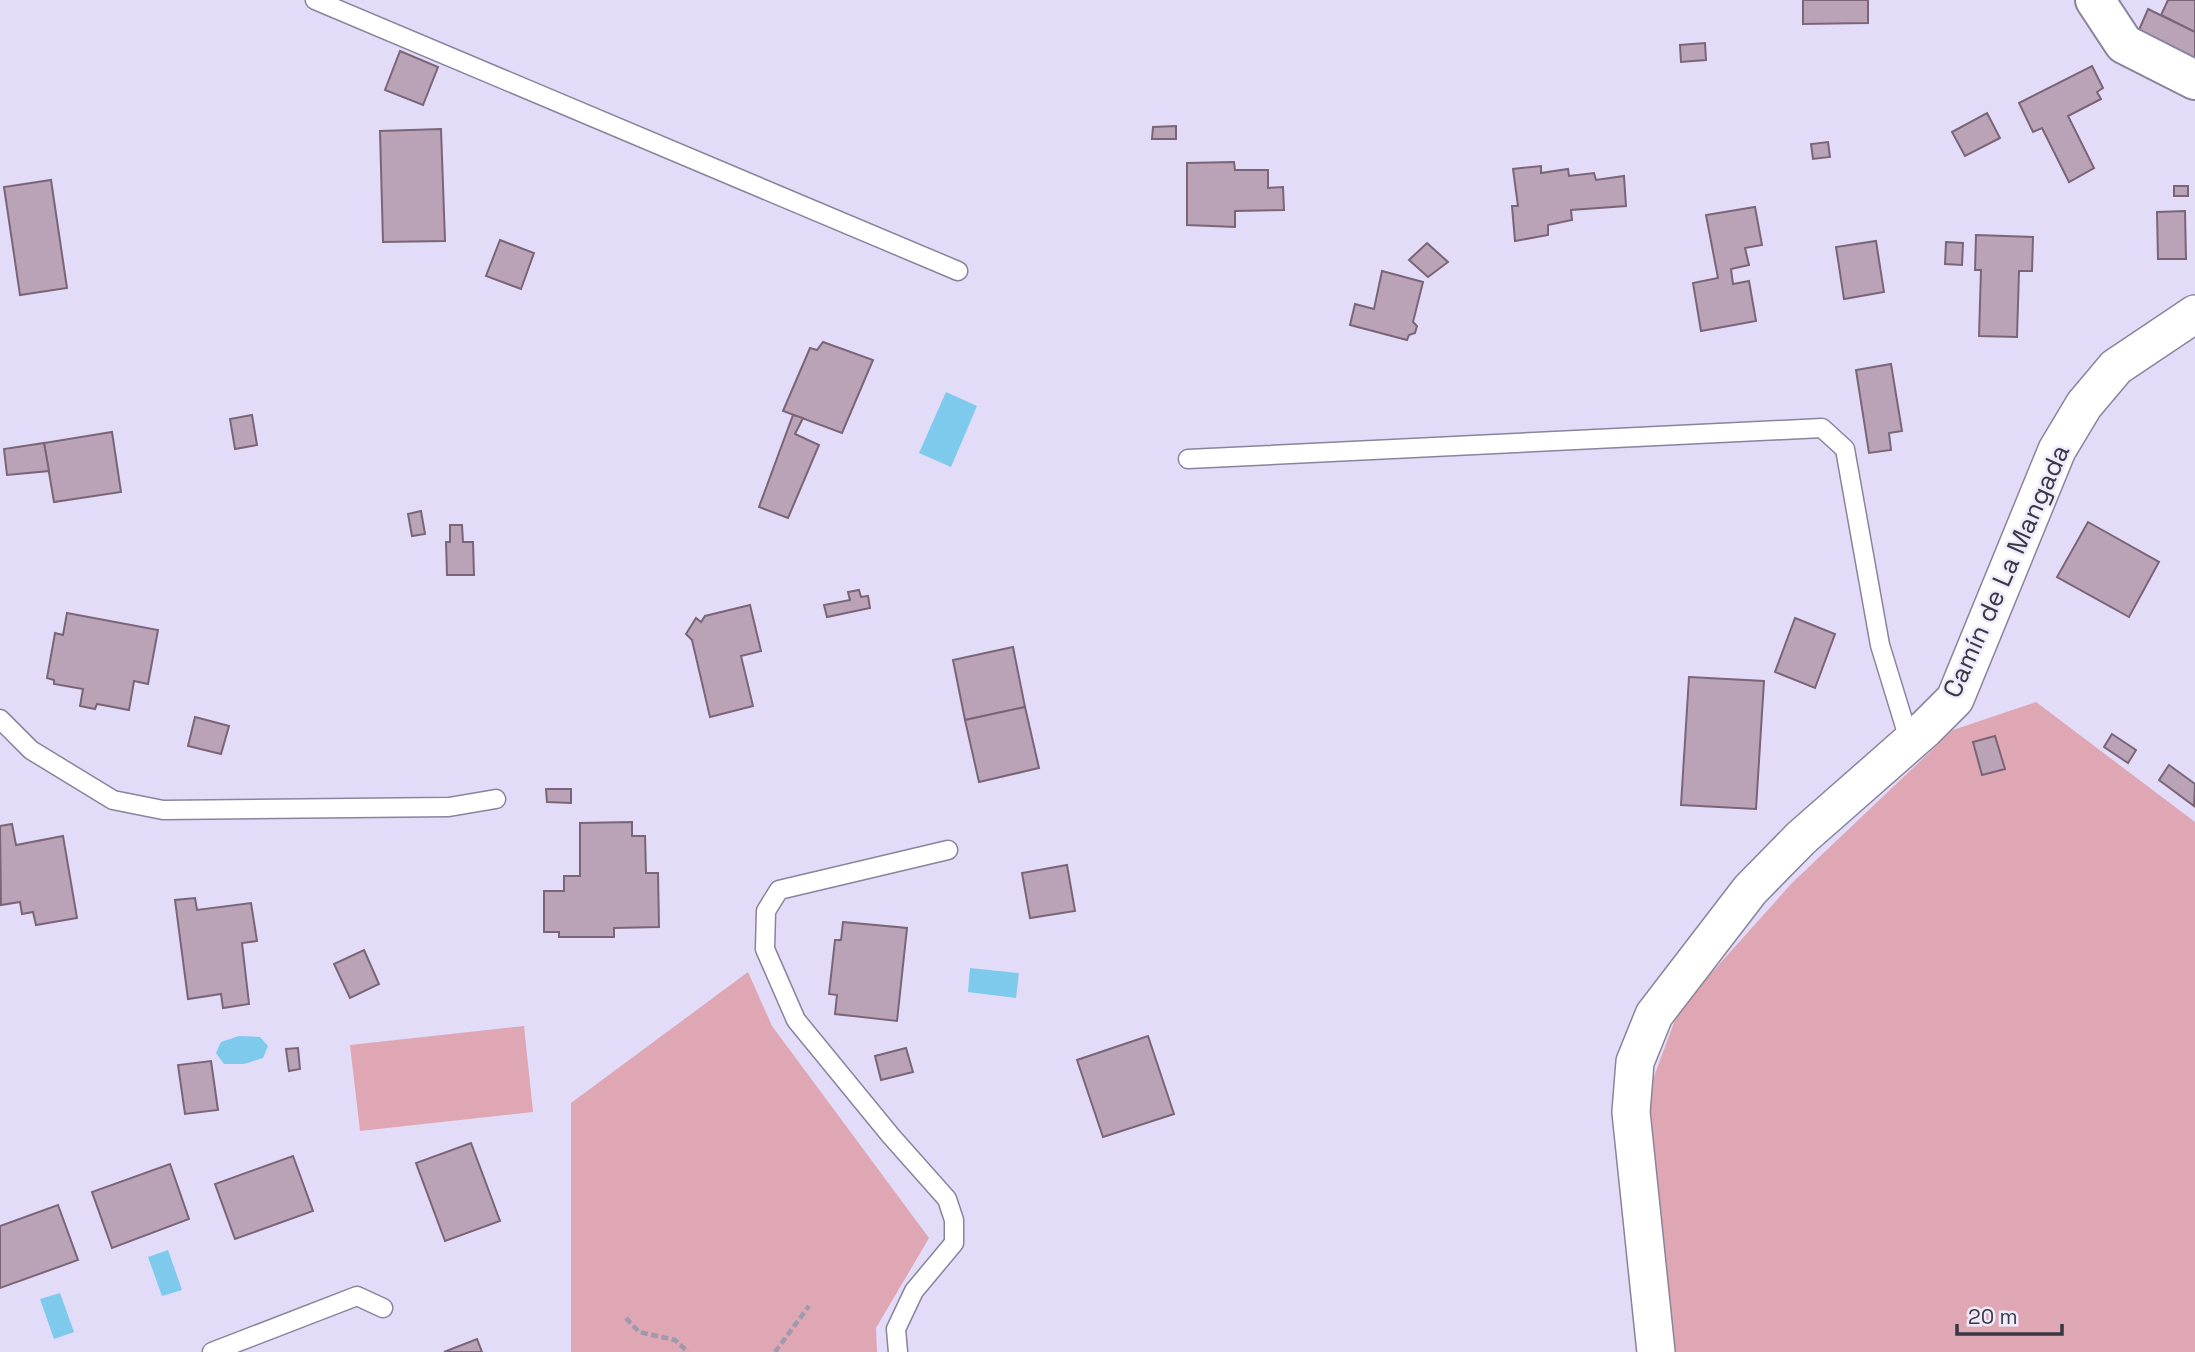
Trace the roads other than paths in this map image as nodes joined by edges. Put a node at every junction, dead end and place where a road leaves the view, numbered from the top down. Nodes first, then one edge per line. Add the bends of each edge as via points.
1 (314, 0) edge
2 (2095, 0) edge
3 (2195, 80) edge
4 (958, 271) dead end
5 (2195, 314) edge
6 (1188, 459) dead end
7 (0, 719) edge
8 (1910, 743) junction
9 (496, 799) dead end
10 (948, 850) dead end
11 (383, 1308) dead end
12 (212, 1352) edge
13 (898, 1352) edge
14 (1656, 1352) edge

1 - 4 lane
2 - 3 street via 2124,44
5 - 8 street, Camín de La Mangada via 2116,367 2084,405 2057,450 1955,699
6 - 8 lane via 1822,428 1844,449 1880,645
7 - 9 lane via 31,750 113,800 163,810 449,807
8 - 14 street, Camín de La Mangada via 1801,838 1750,890 1654,1015 1635,1062 1631,1112
10 - 13 lane via 779,890 766,911 765,949 796,1020 947,1199 954,1220 954,1243 914,1291 895,1329
11 - 12 lane via 357,1296

